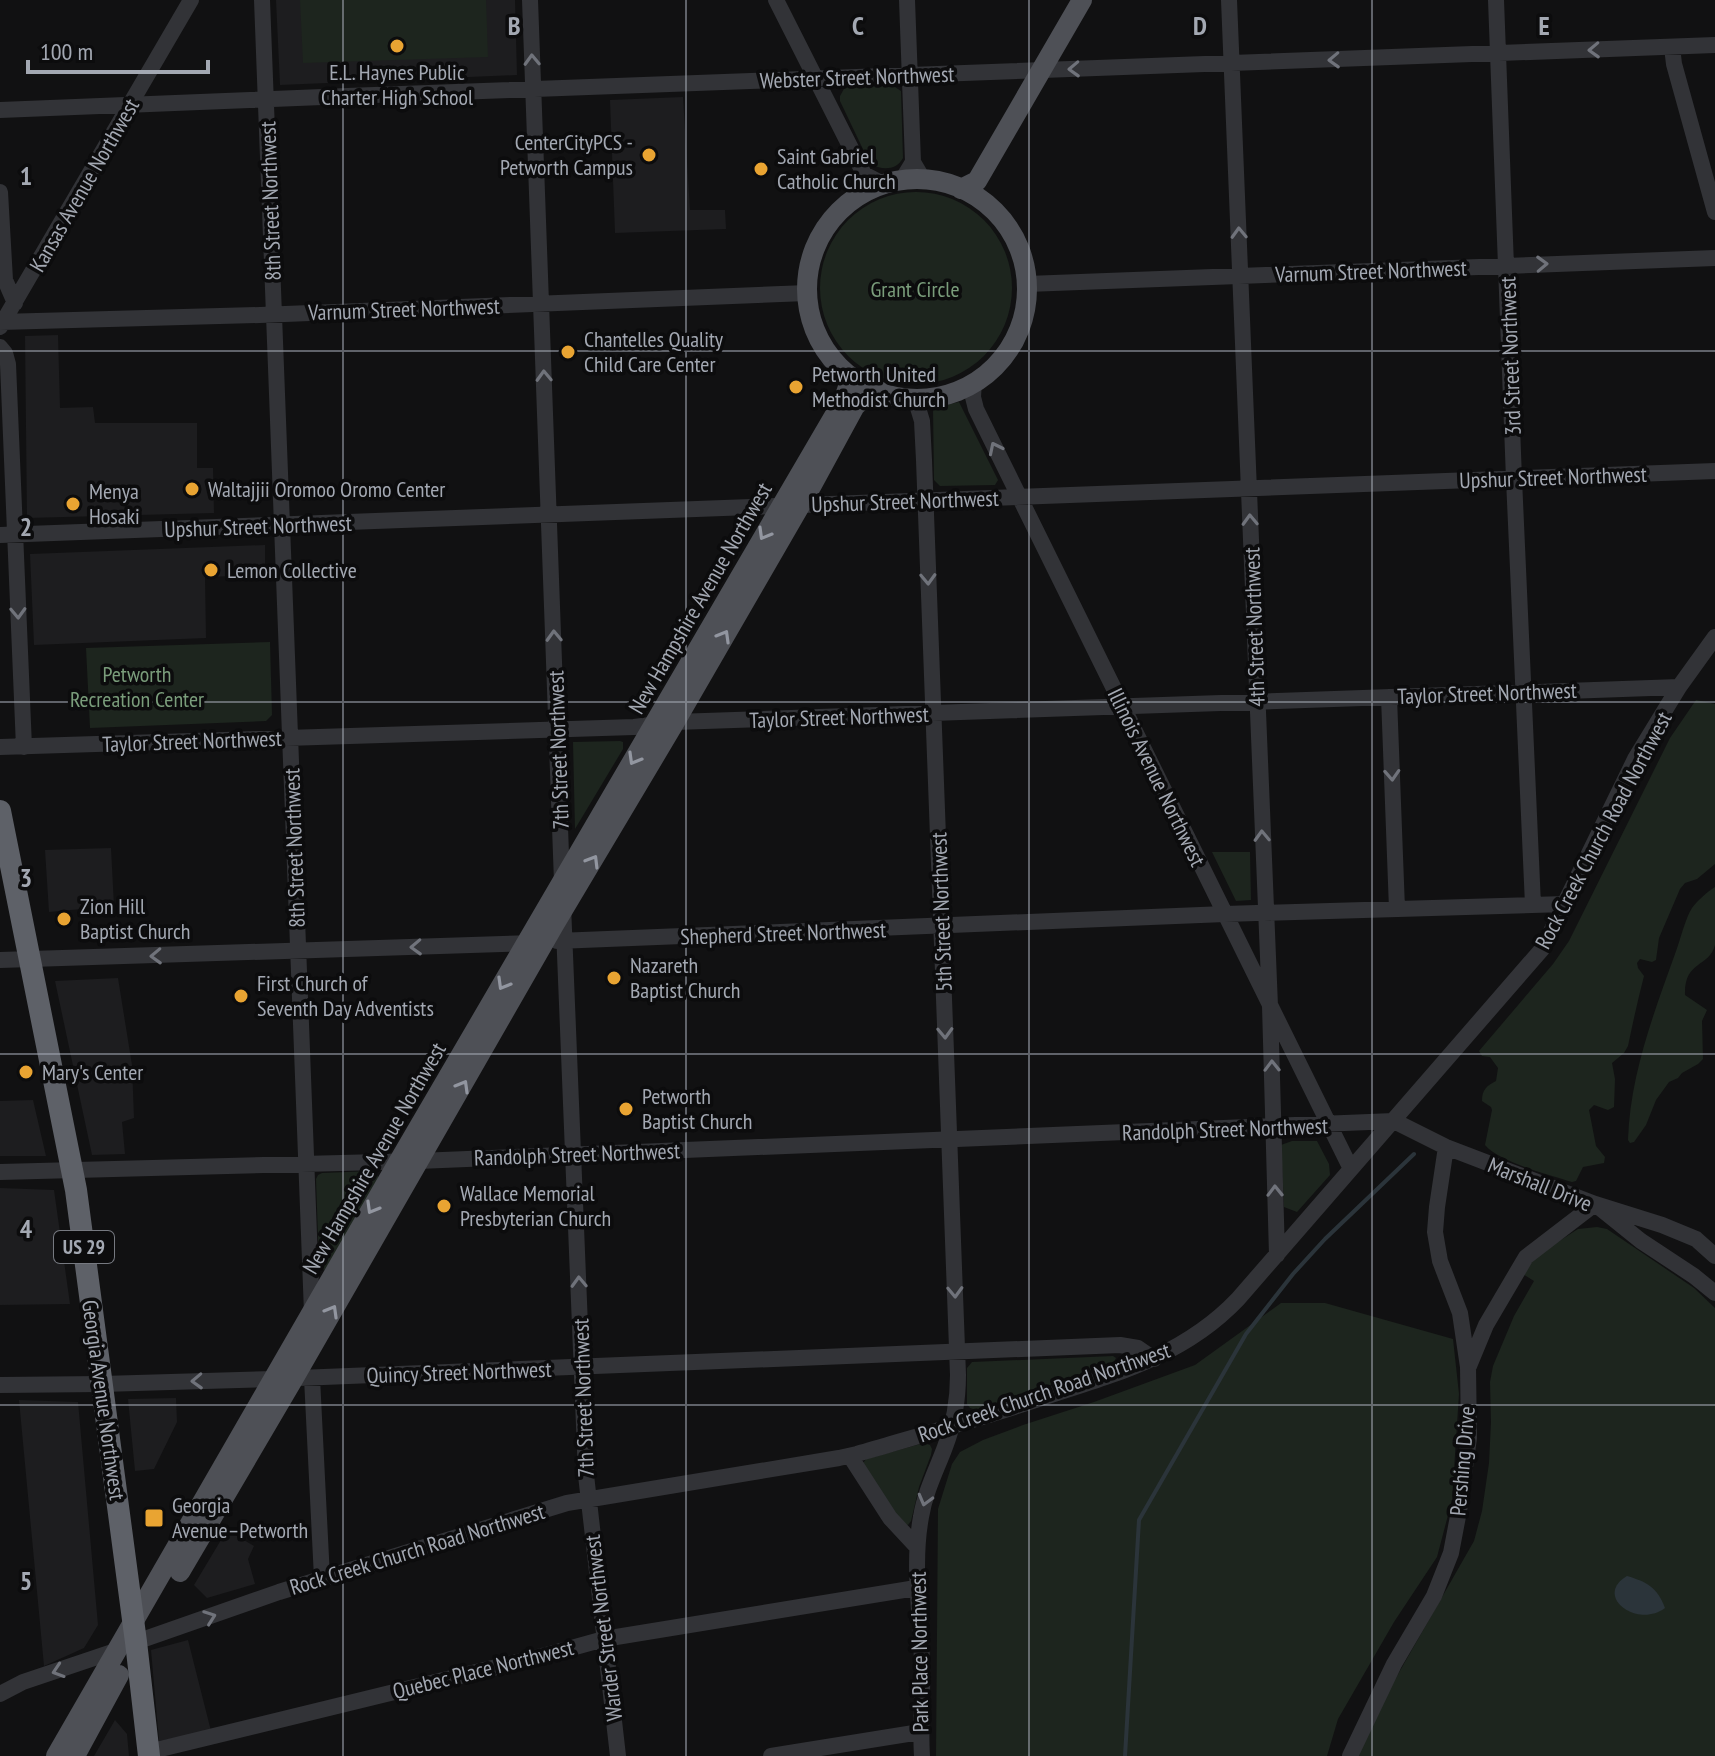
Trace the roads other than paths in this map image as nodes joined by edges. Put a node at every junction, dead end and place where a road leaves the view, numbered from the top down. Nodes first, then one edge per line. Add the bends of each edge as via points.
1 (191, 0) edge
2 (262, 0) edge
3 (530, 0) edge
4 (776, 0) edge
5 (907, 0) edge
6 (1082, 0) edge
7 (1229, 0) edge
8 (1496, 0) edge
9 (1715, 45) edge
10 (1672, 47) junction
11 (1498, 54) junction
12 (1232, 64) junction
13 (1042, 70) junction
14 (910, 76) junction
15 (815, 79) junction
16 (533, 90) junction
17 (266, 100) junction
18 (130, 105) junction
19 (0, 110) edge
20 (918, 170) junction
21 (864, 174) junction
22 (893, 182) junction
23 (973, 190) junction
24 (0, 192) edge
25 (857, 197) junction
26 (1715, 212) edge
27 (1715, 258) edge
28 (1507, 266) junction
29 (1240, 276) junction
30 (1027, 284) junction
31 (807, 293) junction
32 (15, 303) junction
33 (541, 303) junction
34 (274, 314) junction
35 (1, 324) edge
36 (0, 347) edge
37 (849, 375) junction
38 (974, 382) junction
39 (879, 391) junction
40 (915, 398) junction
41 (1715, 471) edge
42 (1514, 479) junction
43 (1249, 489) junction
44 (1020, 498) junction
45 (925, 501) junction
46 (791, 505) junction
47 (549, 515) junction
48 (282, 526) junction
49 (7, 535) edge
50 (1715, 637) edge
51 (1679, 687) junction
52 (1524, 692) junction
53 (1389, 697) junction
54 (1257, 702) junction
55 (1122, 706) junction
56 (933, 713) junction
57 (665, 723) junction
58 (557, 728) junction
59 (290, 738) junction
60 (0, 747) edge
61 (24, 747) junction
62 (0, 811) edge
63 (562, 881) junction
64 (1565, 904) junction
65 (1533, 905) junction
66 (1397, 909) junction
67 (563, 912) junction
68 (1225, 914) junction
69 (1265, 914) junction
70 (941, 927) junction
71 (546, 942) junction
72 (298, 951) junction
73 (0, 960) edge
74 (30, 960) junction
75 (1270, 1006) junction
76 (1394, 1121) junction
77 (1329, 1124) junction
78 (1273, 1127) junction
79 (949, 1140) junction
80 (1446, 1147) junction
81 (574, 1154) junction
82 (408, 1161) junction
83 (306, 1164) junction
84 (1351, 1169) junction
85 (73, 1171) junction
86 (0, 1172) edge
87 (1595, 1204) junction
88 (1277, 1255) junction
89 (1715, 1256) edge
90 (1715, 1293) edge
91 (312, 1313) junction
92 (957, 1352) junction
93 (1154, 1359) junction
94 (582, 1367) junction
95 (1468, 1367) junction
96 (293, 1378) junction
97 (102, 1384) junction
98 (0, 1385) edge
99 (951, 1426) junction
100 (850, 1456) junction
101 (588, 1500) junction
102 (917, 1547) junction
103 (322, 1578) junction
104 (916, 1588) junction
105 (129, 1639) junction
106 (604, 1639) junction
107 (0, 1694) edge
108 (920, 1732) junction
109 (148, 1754) edge
110 (56, 1756) edge
111 (75, 1756) edge
112 (618, 1756) edge
113 (771, 1756) edge
114 (922, 1756) edge
115 (1350, 1756) edge

1 - 18 street, Kansas Avenue Northwest
2 - 17 street, 8th Street Northwest
16 -> 3 street, 7th Street Northwest
4 - 15 street
5 - 14 street
6 - 13 main road
7 - 12 street, 4th Street Northwest
8 - 11 street, 3rd Street Northwest
9 - 10 street, Webster Street Northwest
10 -> 11 street, Webster Street Northwest
10 - 26 street
11 -> 12 street, Webster Street Northwest
11 - 28 street, 3rd Street Northwest
12 -> 13 street, Webster Street Northwest
29 -> 12 street, 4th Street Northwest
13 - 14 street, Webster Street Northwest
13 - 23 main road
14 - 15 street, Webster Street Northwest
14 - 20 street
15 - 16 street, Webster Street Northwest
15 - 21 street
16 - 17 street, Webster Street Northwest
16 - 33 street, 7th Street Northwest
17 - 18 street, Webster Street Northwest
17 - 34 street, 8th Street Northwest
18 - 19 street, Webster Street Northwest
18 - 32 street, Kansas Avenue Northwest
20 - 22 main road
20 - 23 main road
21 - 22 street
21 - 25 street
22 - 25 main road
23 - 30 main road via 1015,240
24 - 32 street via 5,280
25 - 31 main road via 820,237
28 -> 27 street, Varnum Street Northwest
28 - 29 street, Varnum Street Northwest
28 - 42 street, 3rd Street Northwest
29 - 30 street, Varnum Street Northwest
29 - 43 street, 4th Street Northwest
30 - 38 main road via 1014,340 997,364
31 - 33 street, Varnum Street Northwest
31 - 37 main road via 818,336
32 - 35 street, Kansas Avenue Northwest
33 - 34 street, Varnum Street Northwest
47 -> 33 street, 7th Street Northwest
34 - 35 street, Varnum Street Northwest
34 - 48 street, 8th Street Northwest
36 - 49 street via 8,364
37 - 39 main road
37 - 46 main road, New Hampshire Avenue Northwest via 844,399
38 - 40 main road via 949,394
44 -> 38 street, Illinois Avenue Northwest via 976,409
39 - 40 main road
39 - 46 main road, New Hampshire Avenue Northwest via 855,406
40 - 45 street, 5th Street Northwest via 922,421
41 - 42 street, Upshur Street Northwest
42 - 43 street, Upshur Street Northwest
42 - 52 street, 3rd Street Northwest
43 - 44 street, Upshur Street Northwest
54 -> 43 street, 4th Street Northwest
44 - 45 street, Upshur Street Northwest
44 - 55 street, Illinois Avenue Northwest
45 - 46 street, Upshur Street Northwest
45 -> 56 street, 5th Street Northwest
46 - 47 street, Upshur Street Northwest
46 - 57 main road, New Hampshire Avenue Northwest
47 - 48 street, Upshur Street Northwest
58 -> 47 street, 7th Street Northwest
48 - 49 street, Upshur Street Northwest
48 - 59 street, 8th Street Northwest
49 -> 61 street
50 - 51 street, Rock Creek Church Road Northwest
51 - 52 street, Taylor Street Northwest
51 - 64 street, Rock Creek Church Road Northwest via 1635,759
52 - 53 street, Taylor Street Northwest
52 - 65 street, 3rd Street Northwest
53 - 54 street, Taylor Street Northwest
53 -> 66 street
54 - 55 street, Taylor Street Northwest
69 -> 54 street, 4th Street Northwest
55 - 56 street, Taylor Street Northwest
55 - 68 street, Illinois Avenue Northwest
56 - 57 street, Taylor Street Northwest
56 - 70 street, 5th Street Northwest
57 - 58 street, Taylor Street Northwest
57 -> 63 main road, New Hampshire Avenue Northwest
67 -> 57 main road, New Hampshire Avenue Northwest
58 - 59 street, Taylor Street Northwest
58 - 63 street, 7th Street Northwest
59 - 61 street, Taylor Street Northwest
59 - 72 street, 8th Street Northwest
60 - 61 street, Taylor Street Northwest
62 - 74 highway, Georgia Avenue Northwest / US 29
63 - 67 street, 7th Street Northwest
63 - 71 main road, New Hampshire Avenue Northwest
64 - 65 street, Shepherd Street Northwest
64 - 76 street, Rock Creek Church Road Northwest via 1536,957
65 - 66 street, Shepherd Street Northwest
66 - 69 street, Shepherd Street Northwest
67 - 71 main road, New Hampshire Avenue Northwest
68 - 69 street, Shepherd Street Northwest
68 - 70 street, Shepherd Street Northwest
68 - 75 street, Illinois Avenue Northwest
69 - 75 street, 4th Street Northwest
70 - 71 street, Shepherd Street Northwest
70 -> 79 street, 5th Street Northwest
71 -> 72 street, Shepherd Street Northwest
71 - 81 street, 7th Street Northwest
71 - 82 main road, New Hampshire Avenue Northwest
72 -> 74 street, Shepherd Street Northwest
72 - 83 street, 8th Street Northwest
73 - 74 street, Shepherd Street Northwest
74 - 85 highway, Georgia Avenue Northwest / US 29
75 - 77 street, Illinois Avenue Northwest
78 -> 75 street, 4th Street Northwest
76 - 77 street, Randolph Street Northwest
76 - 80 street, Marshall Drive
76 - 84 street, Rock Creek Church Road Northwest
77 - 78 street, Randolph Street Northwest
77 - 84 street, Illinois Avenue Northwest
78 - 79 street, Randolph Street Northwest
88 -> 78 street, 4th Street Northwest
79 - 81 street, Randolph Street Northwest
79 -> 92 street, 5th Street Northwest
80 - 87 street, Marshall Drive
80 - 95 street, Pershing Drive via 1435,1232 1460,1313
81 - 82 street, Randolph Street Northwest
94 -> 81 street, 7th Street Northwest
82 - 83 street, Randolph Street Northwest
82 -> 91 main road, New Hampshire Avenue Northwest
96 -> 82 main road, New Hampshire Avenue Northwest
83 - 85 street, Randolph Street Northwest
83 - 91 street, 8th Street Northwest
84 - 88 street, Rock Creek Church Road Northwest
85 - 86 street, Randolph Street Northwest
85 - 97 highway, Georgia Avenue Northwest / US 29
87 - 89 street via 1674,1229
87 - 90 street, Marshall Drive
87 - 95 street via 1526,1257
88 - 93 street, Rock Creek Church Road Northwest via 1214,1322
91 - 96 main road, New Hampshire Avenue Northwest
92 - 93 street, Quincy Street Northwest via 1120,1345 1138,1348
92 - 94 street, Quincy Street Northwest
92 - 99 street, 5th Street Northwest
93 - 99 street, Rock Creek Church Road Northwest
94 - 96 street, Quincy Street Northwest
94 - 101 street, 7th Street Northwest
95 - 115 street, Pershing Drive via 1469,1438 1451,1553
96 -> 97 street, Quincy Street Northwest
96 - 103 street
96 - 105 main road, New Hampshire Avenue Northwest via 161,1605
97 - 98 street, Quincy Street Northwest
97 - 105 highway, Georgia Avenue Northwest / US 29
99 - 100 street, Rock Creek Church Road Northwest
99 -> 102 street, Park Place Northwest via 925,1497
100 - 101 street, Rock Creek Church Road Northwest
100 - 102 street, Park Place Northwest via 890,1518
101 - 103 street, Rock Creek Church Road Northwest
101 - 106 street, Warder Street Northwest
102 - 104 street, Park Place Northwest
105 -> 103 street, Rock Creek Church Road Northwest
104 - 106 street, Quebec Place Northwest
104 - 108 street, Park Place Northwest
105 -> 107 street, Rock Creek Church Road Northwest
105 - 109 highway, Georgia Avenue Northwest / US 29
105 - 110 main road, New Hampshire Avenue Northwest
105 - 111 main road, New Hampshire Avenue Northwest
106 - 109 street, Quebec Place Northwest
106 - 112 street, Warder Street Northwest
108 - 113 street
108 - 114 street, Park Place Northwest

